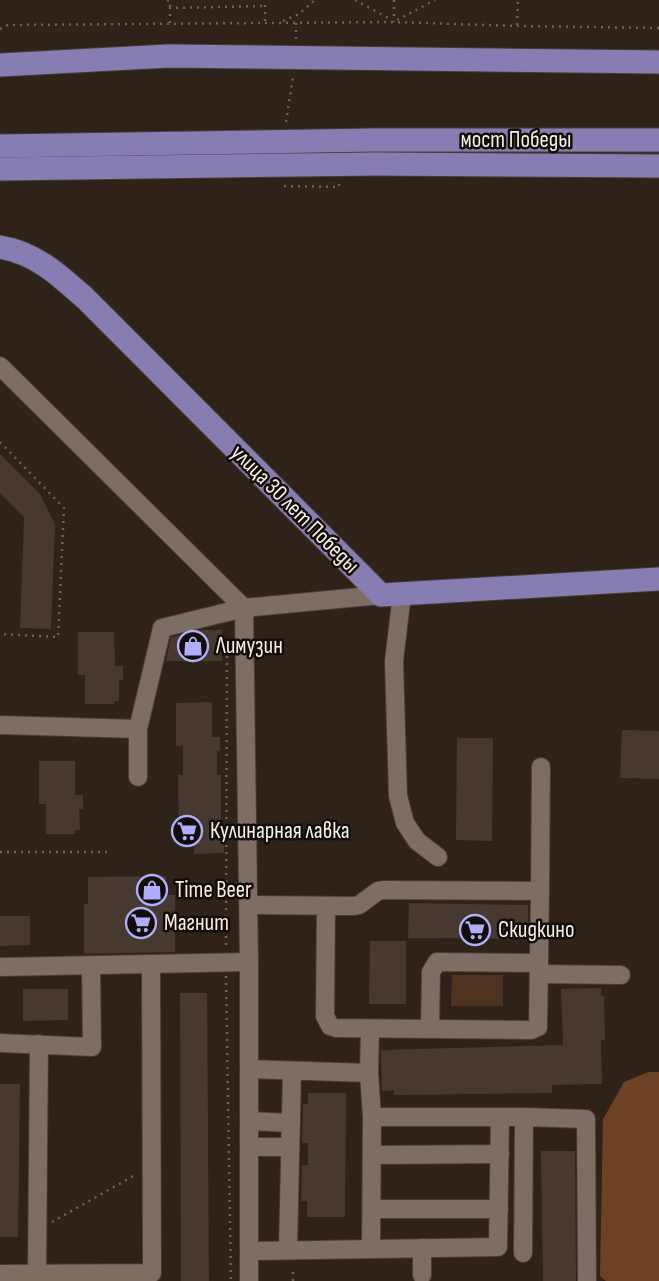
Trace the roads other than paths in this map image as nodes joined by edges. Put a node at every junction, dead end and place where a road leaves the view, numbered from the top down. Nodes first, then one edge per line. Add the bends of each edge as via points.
1 (659, 62) edge
2 (0, 65) edge
3 (659, 140) edge
4 (0, 146) edge
5 (659, 166) edge
6 (0, 169) edge
7 (0, 247) edge
8 (0, 366) edge
9 (659, 579) edge
10 (391, 595) junction
11 (244, 608) junction
12 (0, 725) edge
13 (138, 729) junction
14 (541, 767) dead end
15 (138, 777) dead end
16 (438, 857) dead end
17 (540, 891) junction
18 (248, 905) junction
19 (326, 906) junction
20 (249, 962) junction
21 (151, 965) junction
22 (0, 967) edge
23 (90, 967) junction
24 (539, 968) junction
25 (621, 975) dead end
26 (370, 1029) junction
27 (430, 1029) junction
28 (0, 1043) edge
29 (39, 1044) junction
30 (249, 1069) junction
31 (292, 1071) junction
32 (369, 1073) junction
33 (372, 1117) junction
34 (500, 1117) junction
35 (524, 1117) junction
36 (249, 1121) junction
37 (290, 1124) junction
38 (249, 1147) junction
39 (290, 1147) junction
40 (500, 1154) junction
41 (372, 1155) junction
42 (372, 1209) junction
43 (499, 1209) junction
44 (422, 1248) junction
45 (288, 1249) junction
46 (371, 1249) junction
47 (249, 1251) junction
48 (523, 1253) dead end
49 (37, 1273) junction
50 (0, 1274) edge
51 (422, 1275) dead end
52 (249, 1281) edge
53 (587, 1281) edge

1 - 2 main road via 168,56
3 - 4 main road, мост Победы
5 - 6 main road
7 - 10 main road, улица 30 лет Победы via 30,254 86,299
8 - 11 street
9 - 10 main road
10 - 11 street
10 - 16 street via 398,796 405,822 417,841
11 - 13 street via 162,628
11 - 18 street
12 - 13 street
13 - 15 street
14 - 17 street
17 - 19 street via 384,890 359,905
17 - 24 street
18 - 19 street
18 - 20 street
19 - 26 street via 326,1022 336,1028
20 - 21 street
20 - 30 street
21 - 23 street
21 - 49 street via 152,1273
22 - 23 street
23 - 29 street via 92,1047
24 - 25 street
24 - 27 street via 535,1029
24 - 27 street via 437,962 431,972
26 - 27 street
26 - 32 street
28 - 29 street
29 - 49 street
30 - 31 street
30 - 36 street
31 - 32 street
31 - 37 street
32 - 33 street
33 - 34 street
33 - 41 street
34 - 35 street
34 - 40 street
35 - 48 street
35 - 53 street via 586,1119
36 - 37 street
36 - 38 street
37 - 39 street
38 - 39 street
38 - 47 street
39 - 45 street
40 - 41 street
40 - 43 street
41 - 42 street
42 - 43 street
42 - 46 street
43 - 44 street via 498,1247
44 - 46 street
44 - 51 street
45 - 46 street
45 - 47 street
47 - 52 street
49 - 50 street

